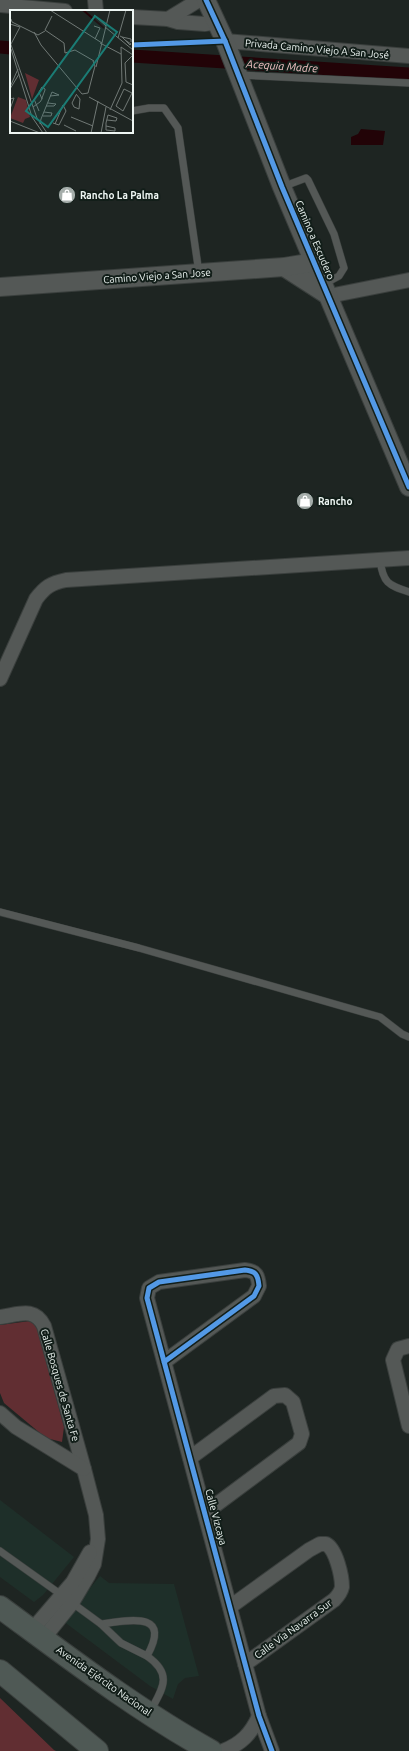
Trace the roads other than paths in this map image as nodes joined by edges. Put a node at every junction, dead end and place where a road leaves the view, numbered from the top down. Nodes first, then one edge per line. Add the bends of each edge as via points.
1 (95, 0) edge
2 (199, 0) edge
3 (206, 0) edge
4 (0, 5) edge
5 (60, 7) edge
6 (96, 10) edge
7 (133, 17) edge
8 (168, 19) junction
9 (216, 22) junction
10 (226, 44) junction
11 (409, 56) edge
12 (236, 72) junction
13 (409, 82) edge
14 (133, 111) edge
15 (282, 187) junction
16 (314, 262) junction
17 (284, 267) junction
18 (199, 273) junction
19 (409, 280) edge
20 (0, 287) edge
21 (326, 290) junction
22 (409, 487) edge
23 (409, 558) edge
24 (380, 560) junction
25 (409, 592) edge
26 (0, 679) edge
27 (0, 912) edge
28 (409, 1037) edge
29 (0, 1317) edge
30 (409, 1346) edge
31 (164, 1362) junction
32 (0, 1413) edge
33 (409, 1426) edge
34 (190, 1458) junction
35 (84, 1469) junction
36 (205, 1513) junction
37 (0, 1551) edge
38 (67, 1599) junction
39 (0, 1607) edge
40 (230, 1607) junction
41 (101, 1624) junction
42 (37, 1634) junction
43 (147, 1656) junction
44 (246, 1664) junction
45 (0, 1671) edge
46 (150, 1714) junction
47 (259, 1716) junction
48 (97, 1751) edge
49 (211, 1751) edge
50 (223, 1751) edge
51 (272, 1751) edge

1 - 6 street
2 - 8 street
3 - 9 street, Camino a Escudero
4 - 5 street
7 - 8 street
8 - 9 street via 205,24
9 - 10 street, Camino a Escudero
10 - 11 street, Privada Camino Viejo A San José
10 - 12 street, Camino a Escudero
12 - 13 lane
12 - 15 street, Camino a Escudero
14 - 18 lane via 164,108 178,128
15 - 16 street, Camino a Escudero
15 - 21 lane via 306,178 334,234 344,268
16 - 17 street, Camino Viejo a San Jose
16 - 21 street, Camino a Escudero
17 - 18 street, Camino Viejo a San Jose
17 - 21 street
18 - 20 street, Camino Viejo a San Jose
19 - 21 street
21 - 22 street, Camino a Escudero
23 - 24 street
24 - 25 lane via 384,579 393,587
24 - 26 street via 53,582 44,588 36,599
27 - 28 lane via 139,948 380,1017
29 - 35 street, Calle Bosques de Santa Fe via 31,1313 36,1315 46,1331
30 - 33 street via 398,1349 393,1360
31 - 31 street, Calle Vizcaya via 146,1298 149,1288 158,1282 245,1270 254,1271 258,1276 258,1291
31 - 34 street, Calle Vizcaya
32 - 35 street via 16,1427
34 - 36 street, Calle Vizcaya
34 - 36 street via 274,1396 285,1395 293,1402 301,1439 295,1448
35 - 38 street, Calle Bosques de Santa Fe via 96,1515 98,1538 73,1582
36 - 40 street, Calle Vizcaya
37 - 38 lane
38 - 41 lane
38 - 42 street, Calle Bosques de Santa Fe
39 - 42 main road, Avenida Ejército Nacional
40 - 44 street, Calle Vizcaya
40 - 44 street, Calle Vía Navarra Sur via 309,1550 326,1544 334,1550 341,1581 340,1594
41 - 43 lane via 121,1643
41 - 43 lane via 133,1619 151,1626 156,1637
42 - 46 main road, Avenida Ejército Nacional
43 - 46 lane via 159,1666 164,1679
44 - 47 street, Calle Vizcaya
45 - 48 main road
46 - 49 main road, Avenida Ejército Nacional
47 - 50 street via 254,1729 244,1740
47 - 51 street, Calle Vizcaya

